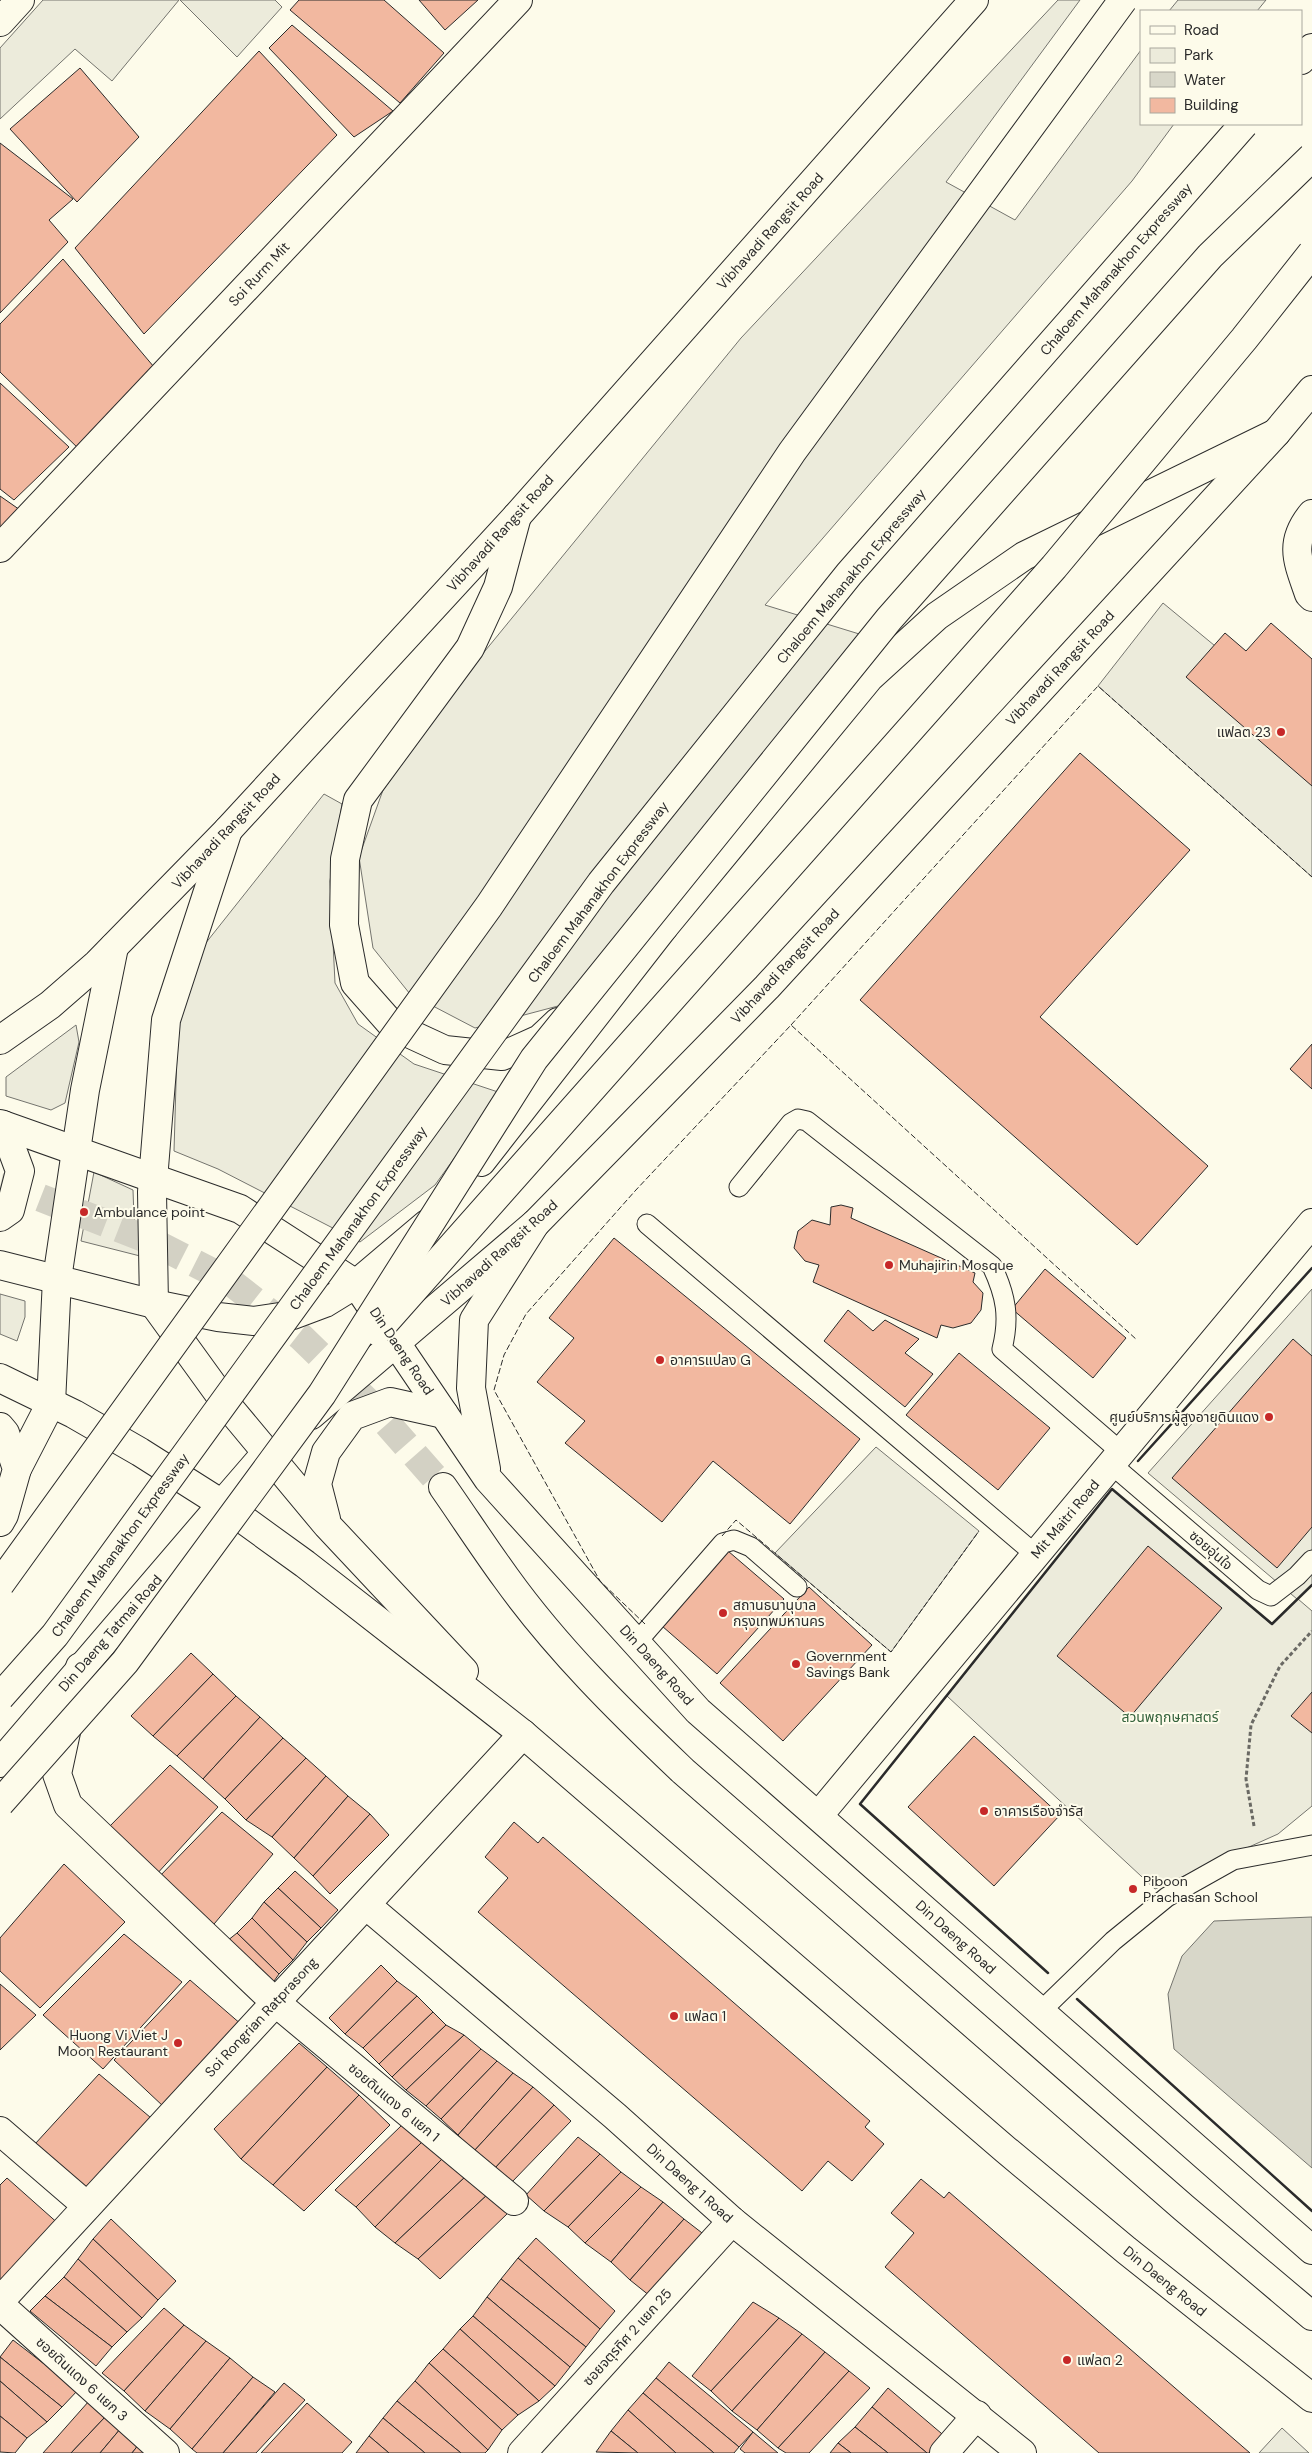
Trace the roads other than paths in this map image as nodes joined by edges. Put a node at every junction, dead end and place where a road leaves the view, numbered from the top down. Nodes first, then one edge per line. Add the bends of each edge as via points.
1 (20, 0) edge
2 (518, 0) edge
3 (974, 0) edge
4 (1123, 0) edge
5 (0, 22) edge
6 (1312, 48) edge
7 (1302, 59) edge
8 (1243, 125) edge
9 (1312, 157) edge
10 (1312, 253) edge
11 (1312, 390) edge
12 (1276, 433) junction
13 (1312, 514) edge
14 (517, 516) junction
15 (0, 548) edge
16 (1312, 597) edge
17 (228, 830) junction
18 (664, 926) junction
19 (114, 947) junction
20 (0, 1040) edge
21 (2, 1125) edge
22 (78, 1151) junction
23 (152, 1178) junction
24 (739, 1187) dead end
25 (0, 1217) edge
26 (1312, 1223) edge
27 (535, 1224) junction
28 (647, 1224) dead end
29 (0, 1265) edge
30 (57, 1279) junction
31 (356, 1284) junction
32 (154, 1304) junction
33 (398, 1343) junction
34 (0, 1378) edge
35 (322, 1394) junction
36 (51, 1403) junction
37 (444, 1414) junction
38 (0, 1427) edge
39 (266, 1453) junction
40 (1116, 1458) junction
41 (17, 1469) junction
42 (488, 1479) junction
43 (443, 1487) tunnel mouth
44 (222, 1504) junction
45 (0, 1522) edge
46 (327, 1525) junction
47 (1036, 1555) junction
48 (1312, 1560) edge
49 (0, 1584) edge
50 (797, 1587) dead end
51 (636, 1643) junction
52 (80, 1668) junction
53 (0, 1697) edge
54 (523, 1734) junction
55 (0, 1763) edge
56 (0, 1803) edge
57 (819, 1815) junction
58 (1312, 1845) edge
59 (366, 1905) junction
60 (275, 2002) junction
61 (1040, 2012) junction
62 (0, 2131) edge
63 (514, 2201) dead end
64 (87, 2206) junction
65 (732, 2221) junction
66 (1312, 2250) edge
67 (0, 2301) edge
68 (0, 2305) edge
69 (1312, 2316) edge
70 (1312, 2398) edge
71 (977, 2416) junction
72 (164, 2453) edge
73 (522, 2453) edge
74 (944, 2453) edge
75 (1022, 2453) edge

1 - 5 main road
2 - 15 main road, Soi Rurm Mit
3 - 14 main road, Vibhavadi Rangsit Road
4 - 49 main road, bridge via 792,452 489,906
6 - 7 main road
8 - 53 main road, Chaloem Mahanakhon Expressway, bridge via 849,574 601,883 55,1635
9 - 35 main road, bridge via 1210,256 889,619 636,931 534,1059
10 - 35 main road, bridge via 1048,574
11 - 12 main road, Vibhavadi Rangsit Road
12 - 18 main road via 1024,556 937,616 870,678
12 - 27 main road, Vibhavadi Rangsit Road via 767,987
13 - 16 main road via 1302,527 1296,555 1308,594
14 - 17 main road, Vibhavadi Rangsit Road
14 - 18 main road via 498,587 470,648 358,800 345,859 344,925 355,983 393,1026 445,1050 502,1056 540,1038
17 - 19 main road, Vibhavadi Rangsit Road
17 - 23 main road via 166,1020
18 - 31 main road via 443,1211
19 - 20 main road, Vibhavadi Rangsit Road via 50,1005
19 - 22 main road via 86,1090
21 - 22 main road, Din Daeng Road
21 - 25 main road via 20,1171 10,1210
22 - 23 main road, Din Daeng Road
22 - 30 main road
23 - 31 main road, Din Daeng Road via 240,1209
23 - 32 main road
24 - 40 lane via 791,1123 798,1119 807,1121 992,1266 1006,1306 1007,1329 1002,1349
26 - 40 main road, Mit Maitri Road
27 - 33 main road, Vibhavadi Rangsit Road
27 - 42 main road via 474,1320 471,1388
28 - 47 lane
29 - 30 main road
30 - 32 main road
30 - 36 main road
31 - 32 main road via 326,1303 293,1315 254,1321
31 - 33 main road, Din Daeng Road
32 - 39 main road via 227,1406
33 - 37 main road, Din Daeng Road
33 - 39 main road, Vibhavadi Rangsit Road
34 - 36 main road, Din Daeng Road
35 - 56 main road, bridge via 125,1662
36 - 41 main road
36 - 44 main road, Din Daeng Road via 140,1452
37 - 42 main road, Din Daeng Road
37 - 46 main road via 390,1402 352,1416 326,1452 317,1484
38 - 41 main road
39 - 44 main road, Vibhavadi Rangsit Road
39 - 46 main road
40 - 47 main road, Mit Maitri Road
40 - 48 lane, ซอยอุ่นใจ via 1258,1590 1271,1596
41 - 45 main road
42 - 51 main road, Din Daeng Road
43 - 69 main road via 506,1579 620,1711 683,1771
44 - 52 main road, Din Daeng Tatmai Road
44 - 54 main road, Din Daeng Road via 305,1564
46 - 54 main road
47 - 57 main road, Mit Maitri Road
50 - 51 lane via 751,1547 734,1540 723,1543
51 - 57 main road, Din Daeng Road via 698,1711
52 - 55 main road, Din Daeng Tatmai Road
52 - 60 main road, ซอยดินแดง 6 แยก 1 via 57,1774 68,1805
54 - 59 main road, Soi Rongrian Ratprasong
54 - 70 main road, Din Daeng Road via 1006,2150
57 - 61 main road, Din Daeng Road
58 - 61 lane via 1233,1860 1167,1897 1112,1941
59 - 60 main road, Soi Rongrian Ratprasong
59 - 65 main road, Din Daeng 1 Road via 615,2116
60 - 63 main road, ซอยดินแดง 6 แยก 1
60 - 64 main road, Soi Rongrian Ratprasong
61 - 66 main road, Din Daeng Road
62 - 64 main road
64 - 67 main road, Soi Rongrian Ratprasong
65 - 71 main road, Din Daeng 1 Road
65 - 73 main road, ซอยจตุรทิศ 2 แยก 25
68 - 72 main road, ซอยดินแดง 6 แยก 3
71 - 74 main road
71 - 75 main road, Din Daeng 1 Road

